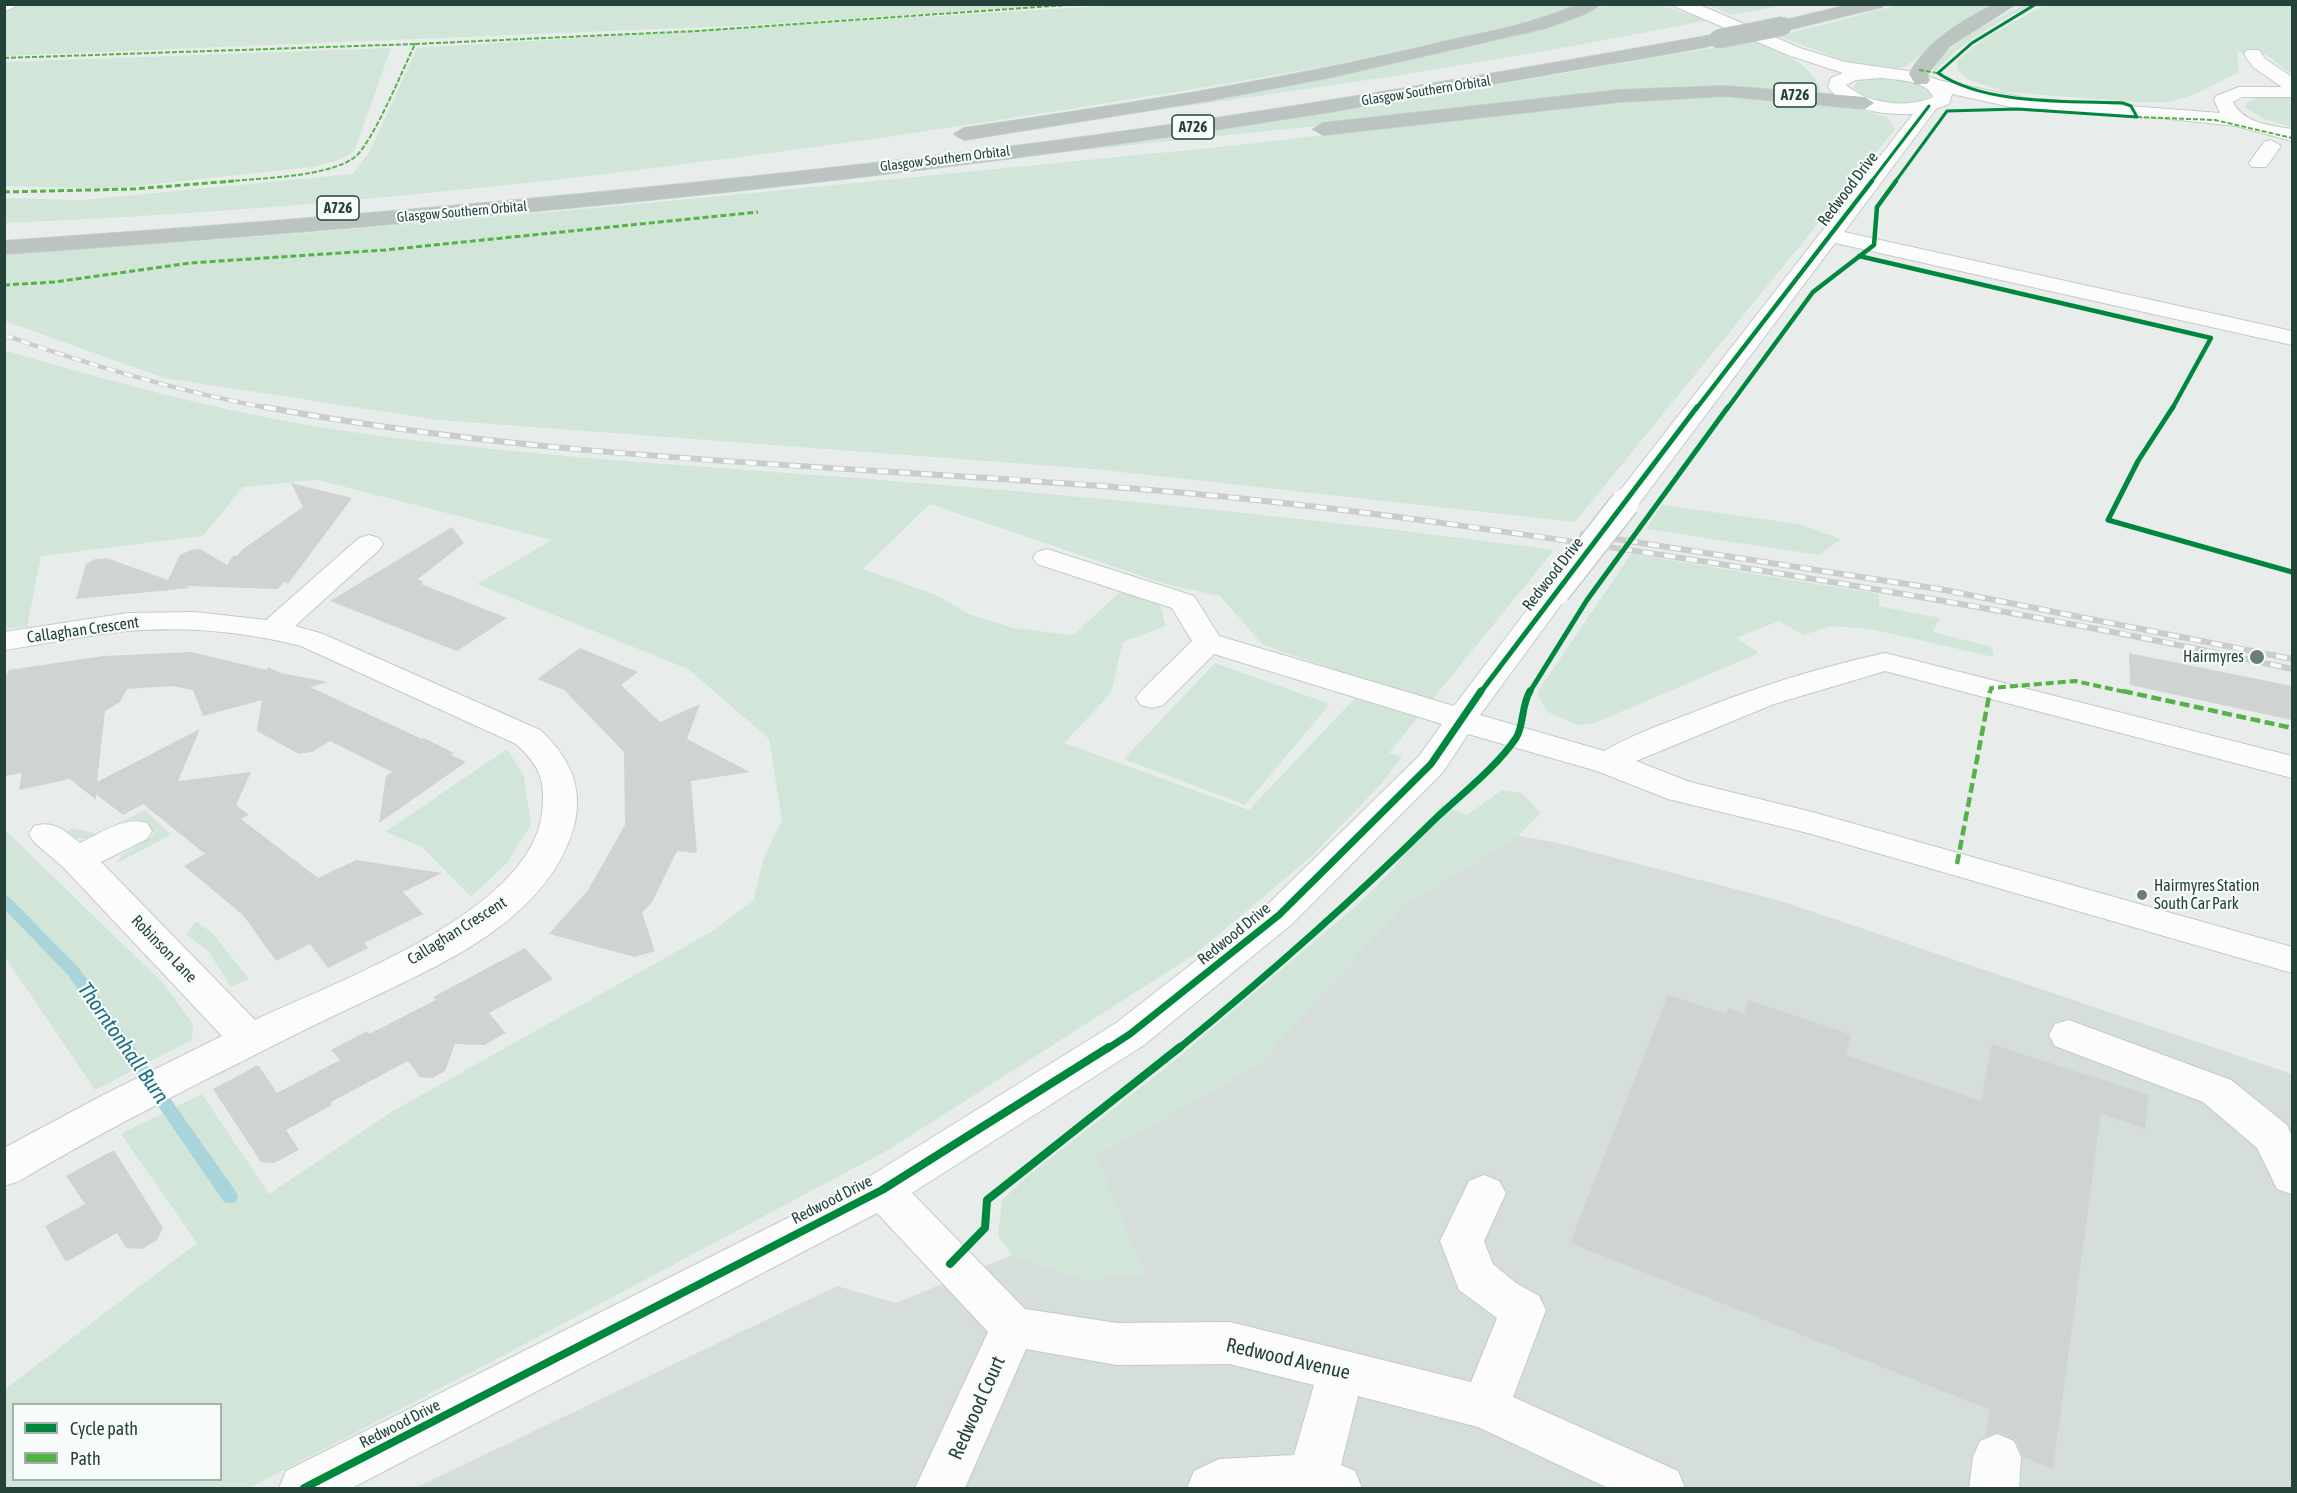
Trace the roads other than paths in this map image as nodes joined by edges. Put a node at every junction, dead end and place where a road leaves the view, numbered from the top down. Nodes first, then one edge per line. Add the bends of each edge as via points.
1 (12, 4) edge
2 (1594, 4) edge
3 (1677, 4) edge
4 (1821, 4) edge
5 (1876, 4) edge
6 (2008, 4) edge
7 (4, 7) edge
8 (1696, 8) edge
9 (1801, 55) junction
10 (1881, 73) junction
11 (1836, 84) junction
12 (2292, 85) edge
13 (2292, 92) edge
14 (1930, 94) junction
15 (2231, 96) junction
16 (1872, 105) junction
17 (2160, 112) junction
18 (2250, 124) junction
19 (1908, 130) junction
20 (1301, 131) dead end
21 (1278, 134) dead end
22 (2292, 135) edge
23 (941, 138) dead end
24 (2292, 141) edge
25 (2271, 146) junction
26 (823, 157) dead end
27 (2259, 163) dead end
28 (760, 174) junction
29 (4, 230) edge
30 (1830, 235) junction
31 (4, 248) edge
32 (2292, 338) edge
33 (369, 544) dead end
34 (1047, 558) dead end
35 (273, 630) junction
36 (5, 641) edge
37 (1208, 642) junction
38 (1152, 698) dead end
39 (1461, 719) junction
40 (1609, 763) junction
41 (2292, 767) edge
42 (135, 831) dead end
43 (46, 834) dead end
44 (78, 859) junction
45 (2292, 960) edge
46 (2069, 1035) dead end
47 (250, 1040) junction
48 (4, 1169) edge
49 (2292, 1177) edge
50 (882, 1190) junction
51 (1484, 1194) dead end
52 (1013, 1328) junction
53 (1341, 1371) junction
54 (1485, 1407) junction
55 (1325, 1483) edge
56 (304, 1488) edge
57 (940, 1488) edge
58 (1212, 1488) edge
59 (1660, 1488) edge

1 - 7 street
2 - 23 highway, A726 via 1542,23 1395,59
3 - 8 street
4 - 28 highway, Glasgow Southern Orbital / A726 via 1696,31 1473,70
5 - 28 highway, Glasgow Southern Orbital / A726, bridge via 1718,39 1486,81 1172,130
6 - 14 highway via 1977,20 1930,55 1918,74
8 - 9 street
9 - 10 street
9 - 11 street
10 - 11 street via 1852,75
10 - 14 street
11 - 16 street via 1842,93
12 - 15 street via 2256,59
13 - 15 street
14 - 16 street
14 - 17 street
14 - 19 street, Redwood Drive
15 - 17 street
15 - 18 street via 2228,112
16 - 19 street via 1904,120
16 - 20 highway, A726 via 1725,91 1619,96
17 - 18 street
18 - 22 street
18 - 25 street via 2266,136
19 - 30 street, Redwood Drive
21 - 28 highway, A726 via 944,168
24 - 25 street
25 - 27 street
26 - 28 highway, A726
28 - 29 highway, Glasgow Southern Orbital / A726
28 - 31 highway, Glasgow Southern Orbital / A726 via 282,229
30 - 32 street
30 - 39 street, Redwood Drive, bridge
33 - 35 street
34 - 37 street via 1183,602
35 - 36 street, Callaghan Crescent via 195,621 128,622
35 - 47 street, Callaghan Crescent via 312,640 528,737 549,755 559,779 560,819 549,850 526,884 480,921 423,954
37 - 38 street
37 - 39 street
39 - 40 street
39 - 50 street, Redwood Drive via 1431,764 1279,915 1130,1034
40 - 41 street via 1630,749 1737,705 1825,675 1885,662
40 - 45 street via 1680,791 1812,823
42 - 44 street
43 - 44 street, Robinson Lane
44 - 47 street, Robinson Lane
46 - 49 street via 2217,1091 2272,1137
47 - 48 street, Callaghan Crescent via 96,1116
50 - 52 street
50 - 56 street, Redwood Drive
51 - 54 street via 1462,1241 1475,1276 1523,1310
52 - 53 street, Redwood Avenue via 1117,1344 1230,1342
52 - 57 street, Redwood Court
53 - 54 street, Redwood Avenue
53 - 55 street
54 - 59 street, Redwood Avenue
55 - 58 street via 1219,1482

